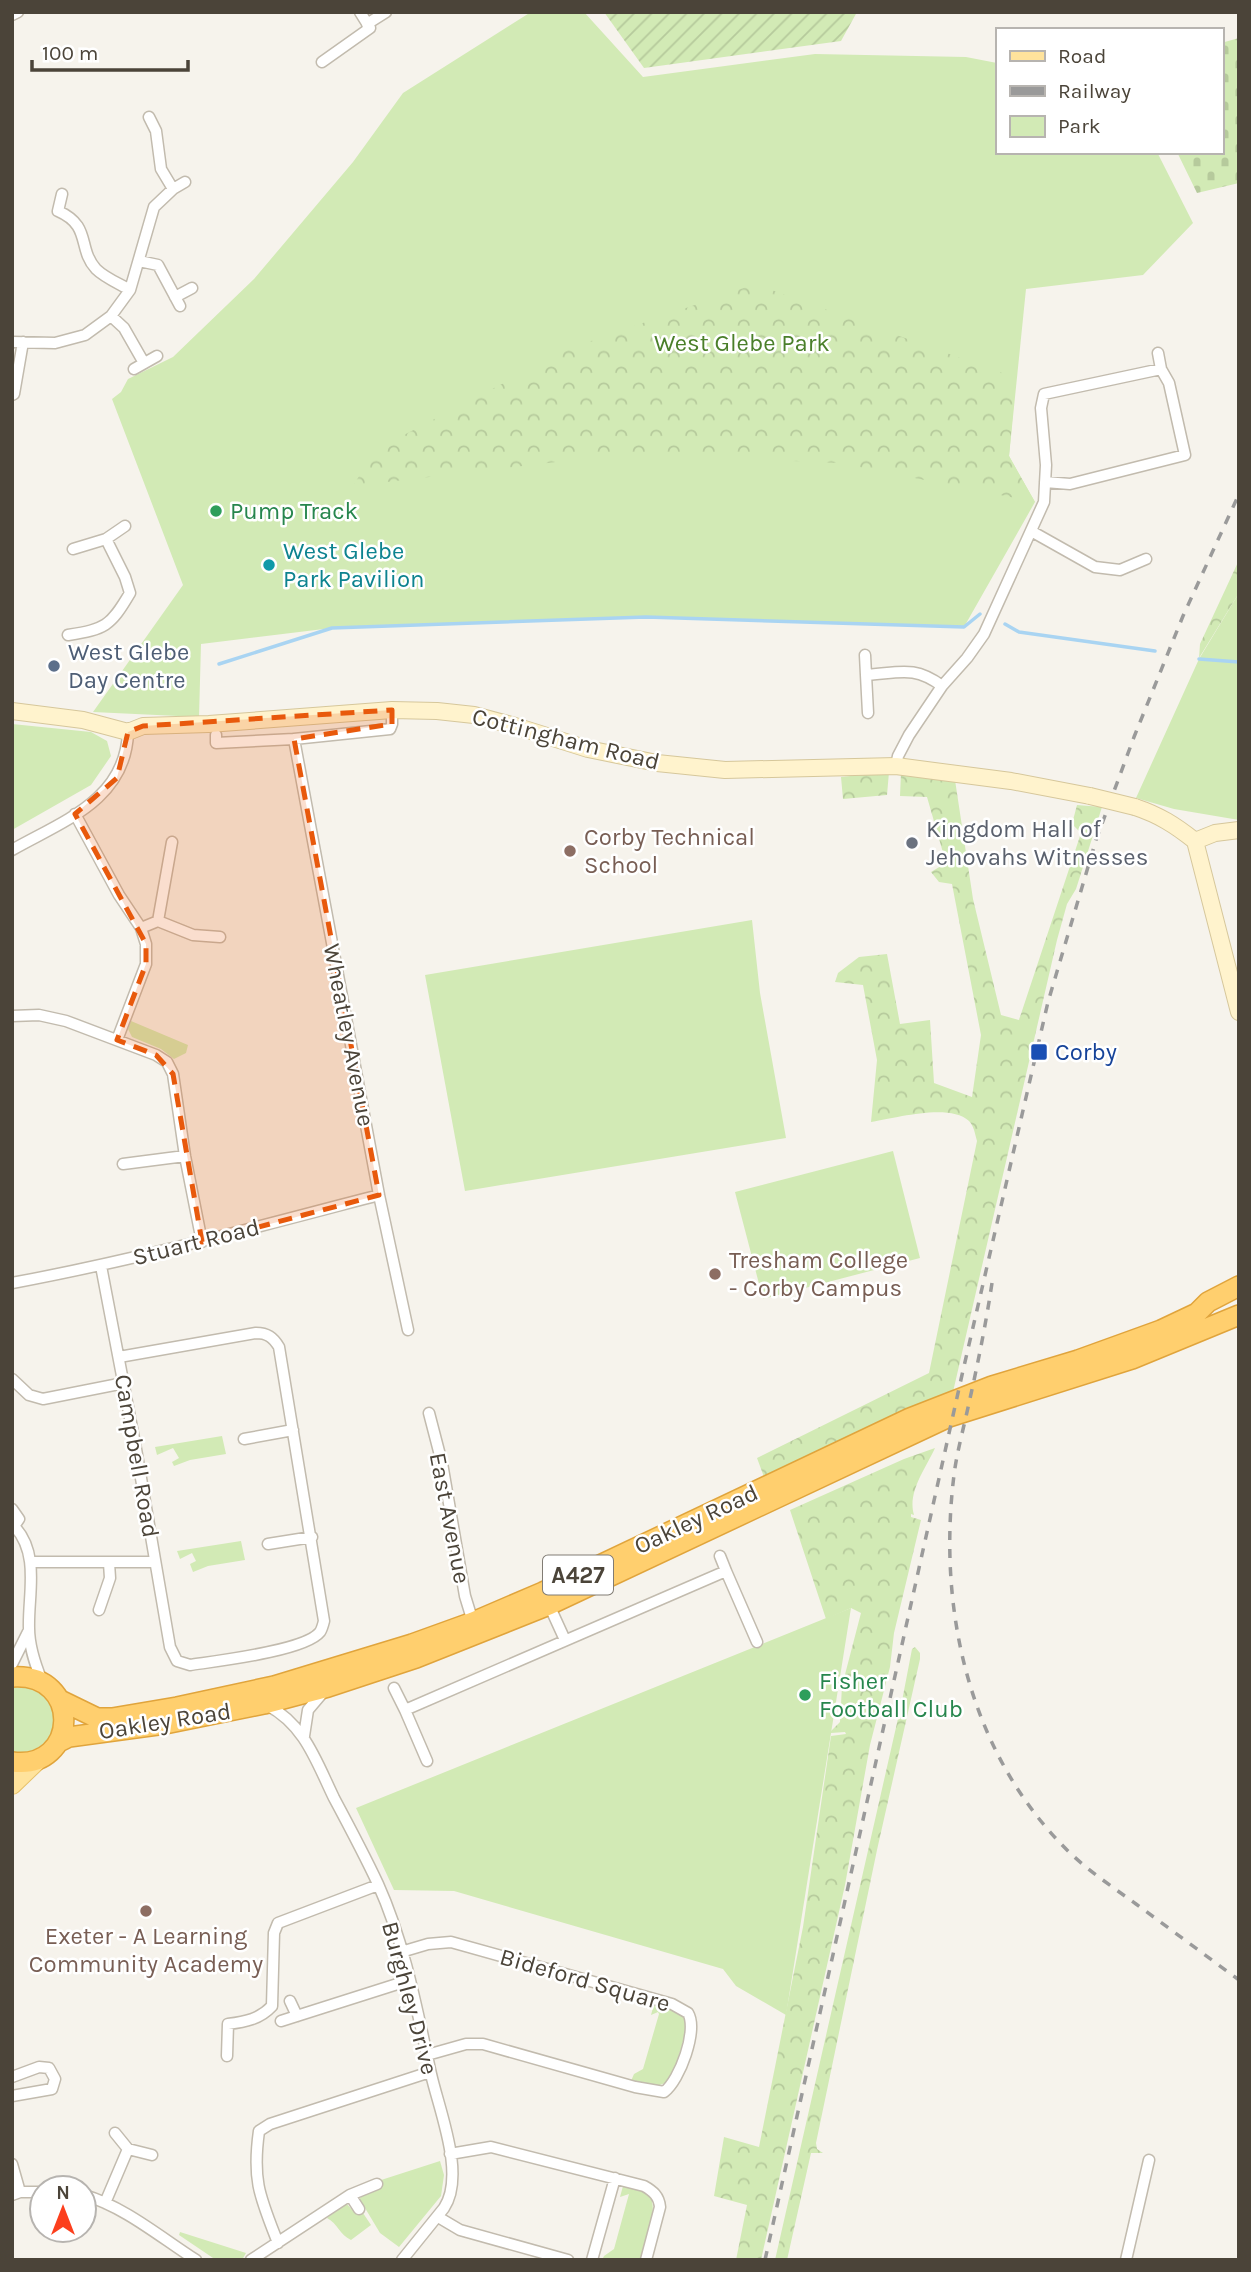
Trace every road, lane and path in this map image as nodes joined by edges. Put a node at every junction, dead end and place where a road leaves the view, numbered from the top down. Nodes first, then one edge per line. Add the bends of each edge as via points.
1 (18, 12) edge
2 (359, 12) edge
3 (386, 12) edge
4 (12, 15) edge
5 (367, 24) junction
6 (322, 62) dead end
7 (149, 117) dead end
8 (156, 131) junction
9 (144, 136) dead end
10 (185, 182) dead end
11 (173, 189) junction
12 (62, 194) dead end
13 (139, 261) junction
14 (192, 289) dead end
15 (130, 290) junction
16 (111, 316) junction
17 (18, 342) edge
18 (1158, 353) dead end
19 (157, 356) dead end
20 (144, 363) junction
21 (134, 369) dead end
22 (1161, 369) junction
23 (12, 395) edge
24 (1045, 482) junction
25 (125, 526) dead end
26 (1031, 531) junction
27 (106, 539) junction
28 (73, 549) dead end
29 (1146, 559) dead end
30 (68, 635) dead end
31 (865, 655) dead end
32 (866, 675) junction
33 (942, 686) junction
34 (392, 710) junction
35 (12, 711) edge
36 (868, 713) dead end
37 (128, 732) junction
38 (216, 735) dead end
39 (294, 739) junction
40 (896, 766) junction
41 (75, 814) junction
42 (1239, 830) edge
43 (1195, 841) junction
44 (172, 842) dead end
45 (12, 850) edge
46 (158, 921) junction
47 (142, 929) junction
48 (220, 937) dead end
49 (1239, 1012) edge
50 (12, 1016) edge
51 (117, 1040) junction
52 (185, 1156) junction
53 (123, 1164) dead end
54 (379, 1195) junction
55 (202, 1242) junction
56 (101, 1266) junction
57 (12, 1283) edge
58 (1239, 1286) edge
59 (1239, 1303) edge
60 (1197, 1313) junction
61 (1239, 1315) edge
62 (408, 1330) dead end
63 (119, 1357) junction
64 (26, 1373) dead end
65 (14, 1380) edge
66 (124, 1382) junction
67 (429, 1413) dead end
68 (293, 1430) junction
69 (244, 1439) dead end
70 (12, 1509) edge
71 (14, 1528) edge
72 (312, 1536) junction
73 (268, 1544) dead end
74 (720, 1556) dead end
75 (31, 1562) junction
76 (155, 1562) junction
77 (109, 1563) junction
78 (726, 1571) junction
79 (549, 1605) junction
80 (99, 1610) dead end
81 (473, 1622) junction
82 (29, 1630) junction
83 (565, 1640) junction
84 (757, 1642) dead end
85 (12, 1664) edge
86 (12, 1677) edge
87 (42, 1681) junction
88 (328, 1686) junction
89 (394, 1688) dead end
90 (60, 1700) junction
91 (264, 1704) junction
92 (405, 1710) junction
93 (304, 1736) junction
94 (58, 1742) junction
95 (38, 1760) junction
96 (428, 1760) dead end
97 (12, 1762) edge
98 (12, 1785) edge
99 (378, 1885) junction
100 (401, 1952) junction
101 (410, 1980) junction
102 (290, 2001) dead end
103 (297, 2016) junction
104 (281, 2021) dead end
105 (427, 2055) junction
106 (227, 2056) dead end
107 (430, 2072) junction
108 (12, 2077) edge
109 (12, 2096) edge
110 (115, 2133) dead end
111 (128, 2149) junction
112 (450, 2154) junction
113 (152, 2155) dead end
114 (1149, 2160) dead end
115 (12, 2164) edge
116 (615, 2178) junction
117 (377, 2185) dead end
118 (16, 2194) edge
119 (350, 2195) junction
120 (98, 2200) edge
121 (105, 2203) junction
122 (359, 2208) dead end
123 (438, 2217) junction
124 (278, 2243) junction
125 (196, 2260) edge
126 (251, 2260) edge
127 (402, 2260) edge
128 (568, 2260) edge
129 (592, 2260) edge
130 (646, 2260) edge
131 (1126, 2260) edge

1 - 4 street
2 - 5 street
3 - 5 street
5 - 6 street via 370,28
7 - 8 street
8 - 9 street
8 - 11 street via 161,169
10 - 11 street
11 - 13 street via 154,207
12 - 15 street via 58,211 69,215 82,231 87,254 97,270
13 - 14 street via 158,265 178,301
13 - 15 street
15 - 16 street
16 - 17 street via 85,335 55,343
16 - 20 street via 124,328
17 - 23 street
18 - 22 street
19 - 20 street
20 - 21 street
22 - 24 street via 1044,394
22 - 24 street via 1169,383 1185,456 1070,484
24 - 26 street via 1044,502
25 - 27 street
26 - 29 street via 1095,567 1120,570
26 - 33 street via 984,634
27 - 28 street
27 - 30 street via 130,593 98,630
31 - 32 street
32 - 33 street via 910,671 926,674
32 - 36 street
33 - 40 street via 909,736
34 - 37 street, Cottingham Road via 143,726
34 - 39 street via 390,729
34 - 40 street, Cottingham Road via 474,715 620,757 692,767
35 - 37 street, Cottingham Road via 83,720
37 - 41 street via 128,750 117,778 104,794
38 - 39 street via 216,743
39 - 54 street, Wheatley Avenue
40 - 43 street, Cottingham Road, bridge via 999,779 1135,807 1165,818
41 - 45 street
41 - 47 street
42 - 43 street
43 - 49 street
44 - 46 street
46 - 47 street
46 - 48 street via 193,939
47 - 51 street via 146,964
50 - 51 street via 39,1015
51 - 52 street via 167,1062
52 - 53 street
52 - 55 street
54 - 55 street, Stuart Road
54 - 62 street, Wheatley Avenue
55 - 56 street, Stuart Road
56 - 57 street, Stuart Road
56 - 63 street, Campbell Road
58 - 60 highway, Oakley Road / A427
59 - 60 highway
60 - 81 highway, Oakley Road / A427 via 1133,1341 910,1418
61 - 79 highway, Oakley Road / A427 via 1132,1359 949,1417
63 - 66 street, Campbell Road
63 - 68 street via 265,1333 279,1347
64 - 65 street
65 - 66 street via 29,1395 43,1399
66 - 76 street, Campbell Road
67 - 81 street, East Avenue
68 - 69 street
68 - 72 street
70 - 71 street via 19,1519
71 - 75 street via 23,1536
72 - 73 street
72 - 76 street, Campbell Road via 324,1621 320,1632 296,1646 190,1665 177,1661 170,1647
74 - 78 street
75 - 77 street
75 - 82 street
76 - 77 street
77 - 80 street via 110,1578
78 - 83 street
78 - 84 street
79 - 83 street
79 - 88 highway, Oakley Road / A427 via 416,1658
81 - 90 highway, Oakley Road / A427 via 351,1664 177,1707 97,1718
82 - 85 street
82 - 87 street
83 - 92 street
86 - 87 highway
87 - 90 highway
88 - 91 highway, Oakley Road / A427
88 - 93 street via 308,1710
89 - 92 street
90 - 94 highway via 64,1730
91 - 93 street via 287,1717
91 - 94 highway, Oakley Road / A427
92 - 96 street
93 - 99 street, Burghley Drive
94 - 95 highway
95 - 97 highway
95 - 98 main road
99 - 100 street, Burghley Drive
99 - 106 street via 278,1923 272,2006 256,2018 228,2024
100 - 101 street, Burghley Drive
100 - 105 street, Bideford Square via 451,1942 671,2004 688,2013 693,2024 678,2074 664,2092 484,2043 466,2043
101 - 103 street
101 - 105 street, Burghley Drive
102 - 103 street
103 - 104 street
105 - 107 street, Burghley Drive
107 - 112 street, Burghley Drive
107 - 124 street via 259,2131 256,2178
108 - 109 street via 39,2067 49,2068 55,2079 52,2089
110 - 111 street
111 - 113 street
111 - 121 street
112 - 116 street via 491,2147
112 - 123 street, Burghley Drive via 451,2192
114 - 131 street
115 - 118 street
116 - 129 street
116 - 130 street via 653,2190 659,2201
117 - 119 street
119 - 122 street
119 - 124 street
120 - 121 street
121 - 125 street
123 - 127 street, Burghley Drive
123 - 128 street via 460,2230
124 - 126 street

